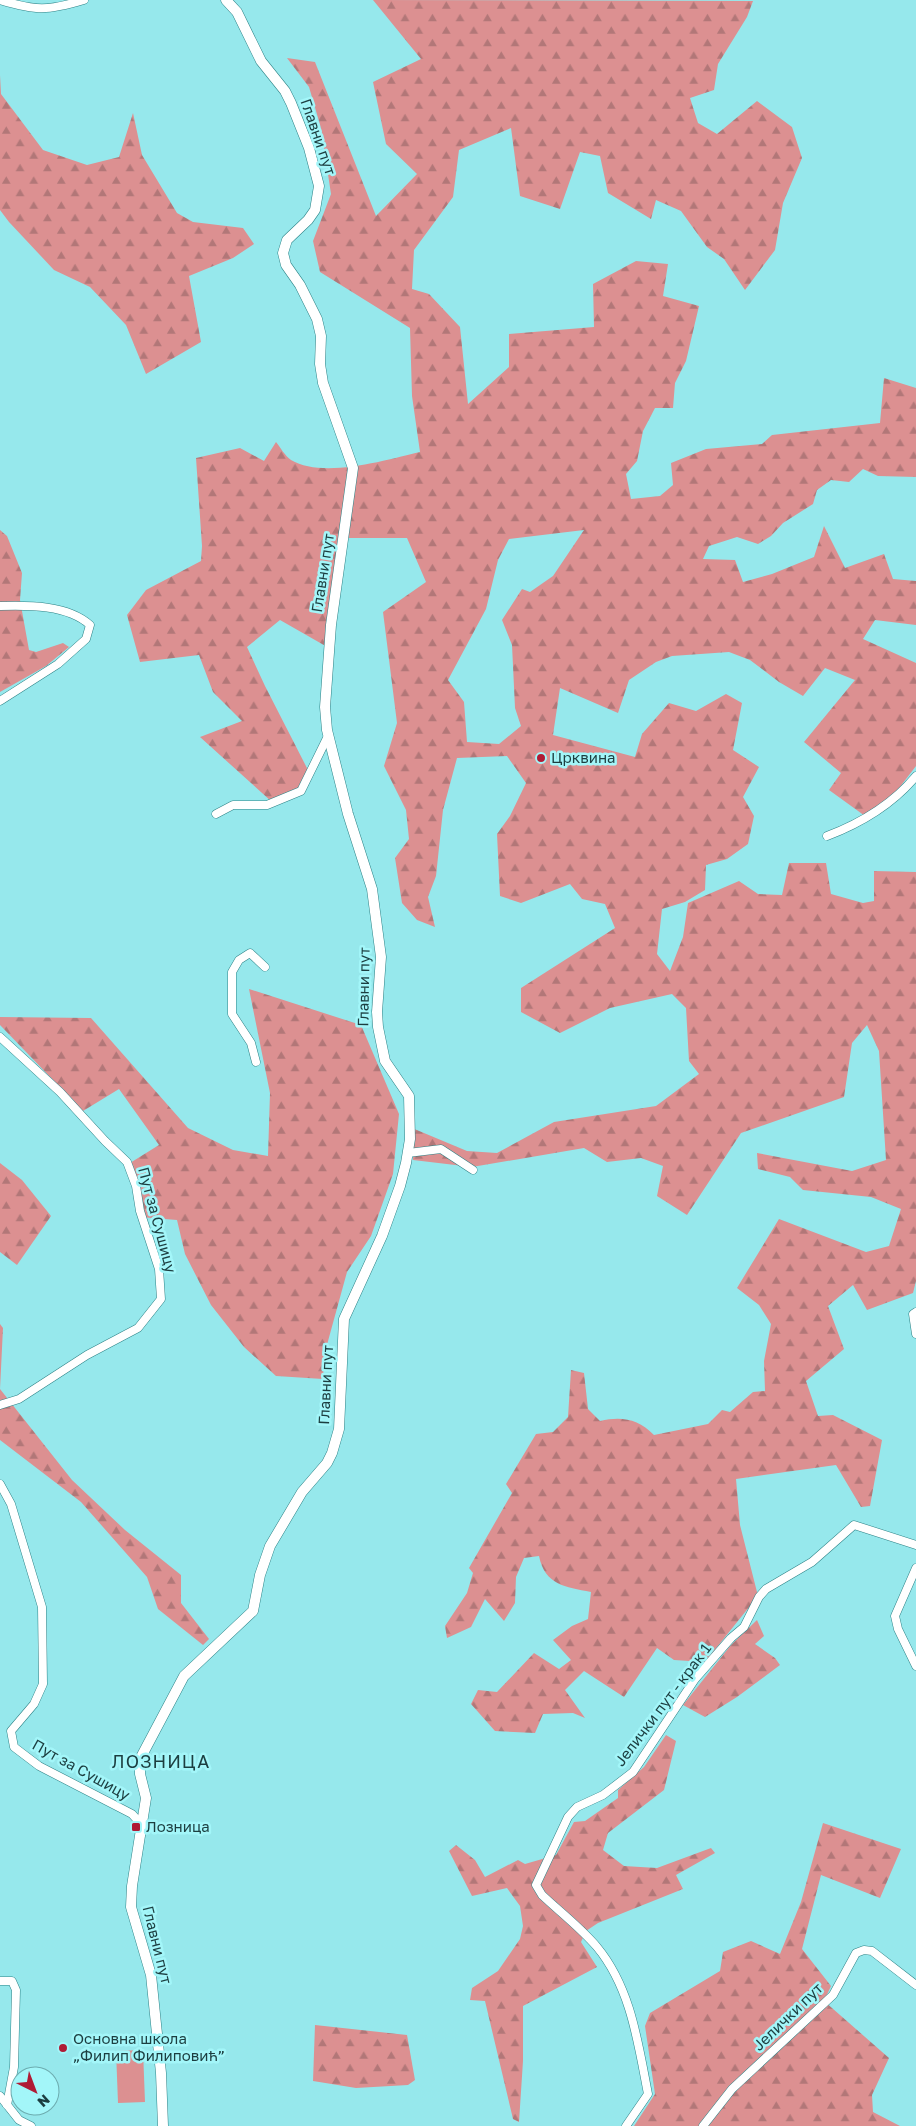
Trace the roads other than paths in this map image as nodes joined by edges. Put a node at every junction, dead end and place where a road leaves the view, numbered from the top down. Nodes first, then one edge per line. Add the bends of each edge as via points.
1 (0, 0) edge
2 (84, 0) edge
3 (226, 0) edge
4 (0, 606) edge
5 (0, 701) edge
6 (328, 736) junction
7 (916, 776) edge
8 (216, 814) dead end
9 (827, 836) dead end
10 (266, 967) dead end
11 (0, 1037) edge
12 (256, 1062) dead end
13 (408, 1153) junction
14 (473, 1170) dead end
15 (916, 1312) edge
16 (916, 1334) edge
17 (0, 1405) edge
18 (0, 1484) edge
19 (916, 1546) edge
20 (916, 1568) edge
21 (916, 1666) edge
22 (141, 1824) junction
23 (0, 1981) edge
24 (916, 1985) edge
25 (0, 2096) edge
26 (7, 2105) junction
27 (31, 2126) edge
28 (163, 2126) edge
29 (626, 2126) edge
30 (703, 2126) edge

1 - 2 street via 41,10
3 - 6 street, Главни пут via 237,12 261,61 285,90 309,148 319,186 315,210 287,240 282,253 317,319 323,384 353,468 329,648
4 - 5 street via 22,605 58,610 80,616 90,625 86,639 58,664
6 - 8 street via 301,791 267,805 233,805
6 - 13 street, Главни пут via 372,889 381,957 376,1012 378,1027 385,1061 409,1096
7 - 9 street via 874,813
10 - 12 street via 250,953 239,960 232,972 232,1014 251,1043
11 - 17 street, Пут за Сушицу via 60,1092 127,1162 159,1269 160,1299 138,1328 87,1355 19,1399
13 - 14 street via 441,1149
13 - 22 street, Главни пут via 382,1236 344,1319 339,1429 332,1452 327,1463 302,1492 270,1546 253,1611 184,1676 175,1690 140,1759 146,1798
15 - 16 street
18 - 22 street, Пут за Сушицу via 11,1504 42,1607 43,1684 34,1704 11,1732 14,1747 39,1766 132,1814
19 - 29 street, Јелички пут - крак 1 via 854,1526 812,1562 766,1589 744,1627 695,1679 633,1772 603,1795 577,1807 568,1817 536,1885 542,1895 598,1948 619,1982 632,2016 648,2094
20 - 21 street via 895,1616
22 - 28 street, Главни пут via 131,1907 151,1975
23 - 26 street via 12,1981 16,1990 14,2067
24 - 30 street, Јелички пут via 872,1951 856,1953 833,1995 732,2089
25 - 26 street
26 - 27 street via 19,2120

